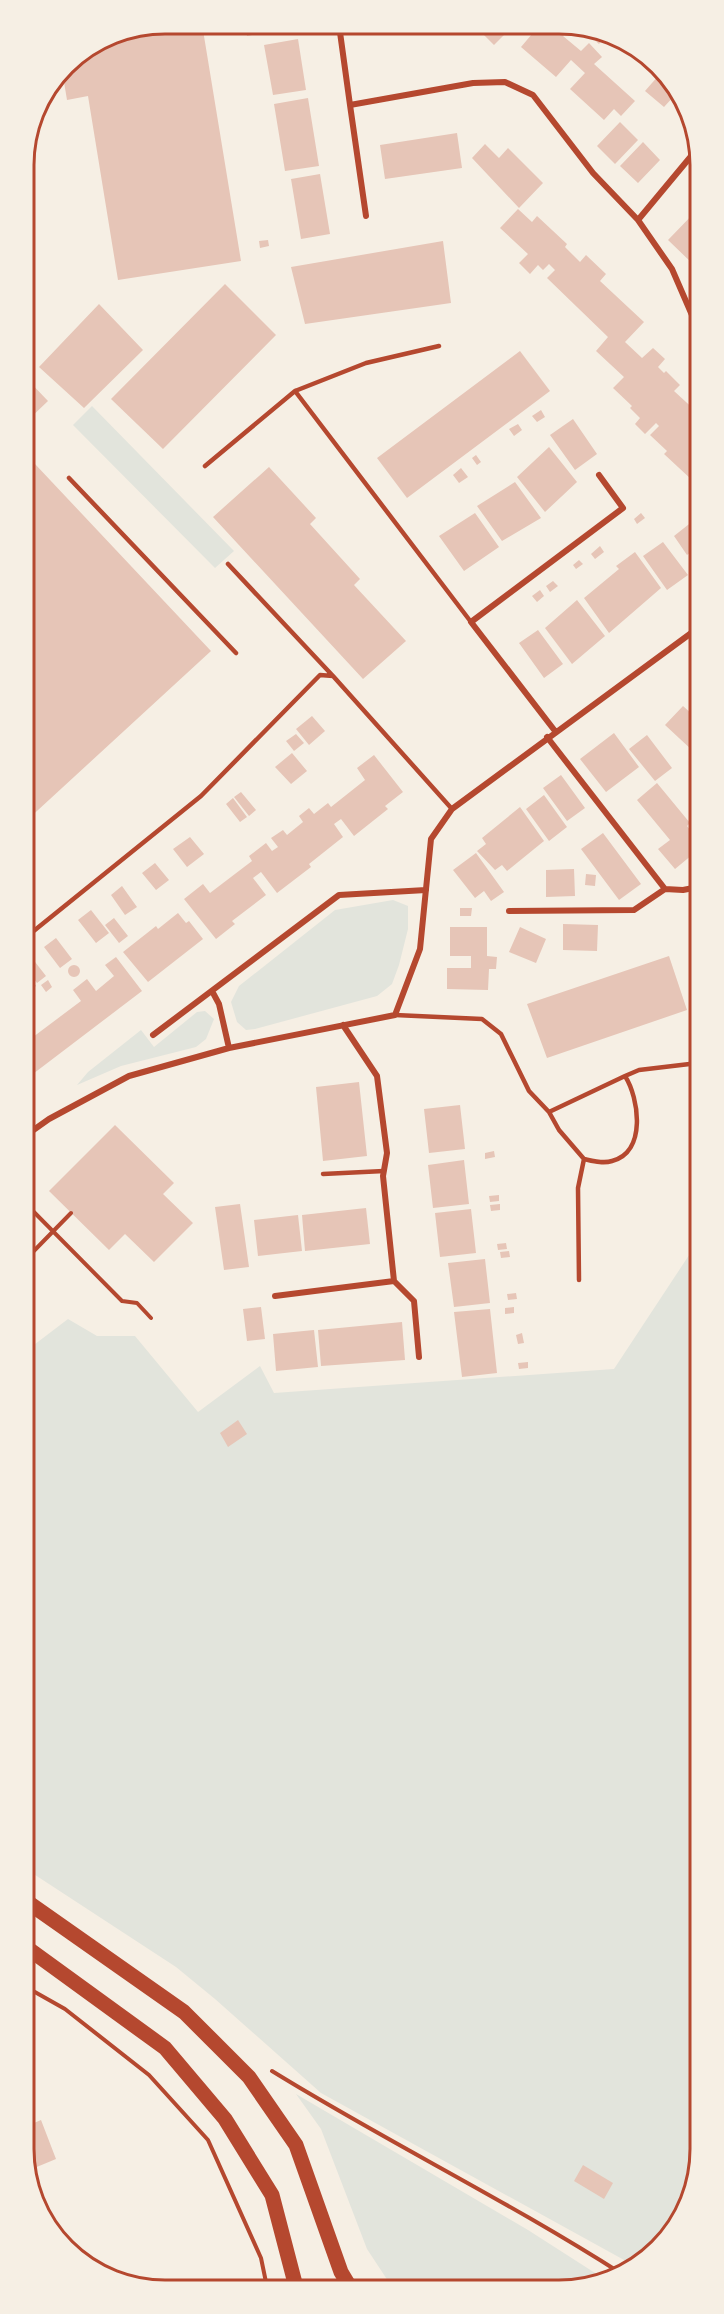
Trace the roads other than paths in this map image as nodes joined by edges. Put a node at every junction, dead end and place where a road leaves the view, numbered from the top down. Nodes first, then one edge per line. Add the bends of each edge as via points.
1 (340, 35) edge
2 (350, 105) junction
3 (689, 158) edge
4 (366, 216) dead end
5 (638, 220) junction
6 (690, 310) edge
7 (439, 346) dead end
8 (295, 391) junction
9 (205, 466) dead end
10 (599, 475) dead end
11 (69, 478) dead end
12 (228, 564) dead end
13 (471, 622) junction
14 (690, 634) edge
15 (236, 653) dead end
16 (333, 676) junction
17 (555, 731) junction
18 (547, 737) junction
19 (452, 809) junction
20 (665, 889) junction
21 (690, 889) edge
22 (426, 890) junction
23 (509, 911) dead end
24 (35, 930) edge
25 (212, 991) junction
26 (395, 1015) junction
27 (343, 1025) junction
28 (153, 1035) dead end
29 (229, 1048) junction
30 (690, 1064) edge
31 (625, 1076) junction
32 (549, 1112) junction
33 (35, 1130) edge
34 (584, 1159) junction
35 (384, 1171) junction
36 (323, 1174) dead end
37 (579, 1280) dead end
38 (394, 1281) junction
39 (275, 1296) dead end
40 (419, 1357) dead end
41 (34, 1908) edge
42 (34, 1958) edge
43 (294, 2280) edge
44 (346, 2280) edge

1 - 2 street
2 - 4 street
2 - 5 street via 473,83 504,82 533,95 593,173
3 - 5 street
5 - 6 street via 672,269
7 - 8 lane via 366,363
8 - 9 lane
8 - 13 lane
10 - 13 street via 623,508
11 - 15 lane
12 - 16 lane
13 - 17 street
14 - 17 street
16 - 19 lane
16 - 24 lane via 320,675 201,796
17 - 18 street
18 - 19 street
18 - 20 street
19 - 22 street via 431,839
20 - 21 street
20 - 23 street via 634,910
22 - 25 street via 339,895
22 - 26 street via 420,949
25 - 28 street
25 - 29 street
26 - 27 street
26 - 32 lane via 482,1019 501,1034 530,1090
27 - 29 street
27 - 35 street via 378,1076 387,1153
29 - 33 street via 129,1076
30 - 31 lane via 639,1070
31 - 32 lane
31 - 34 lane via 634,1091 638,1116 634,1138 623,1155 613,1161
32 - 34 lane
34 - 37 lane via 578,1188
35 - 36 lane
35 - 38 street
38 - 39 street
38 - 40 street via 414,1301
41 - 44 main road via 184,2012 249,2077 296,2145
42 - 43 main road via 165,2048 225,2119 272,2195

